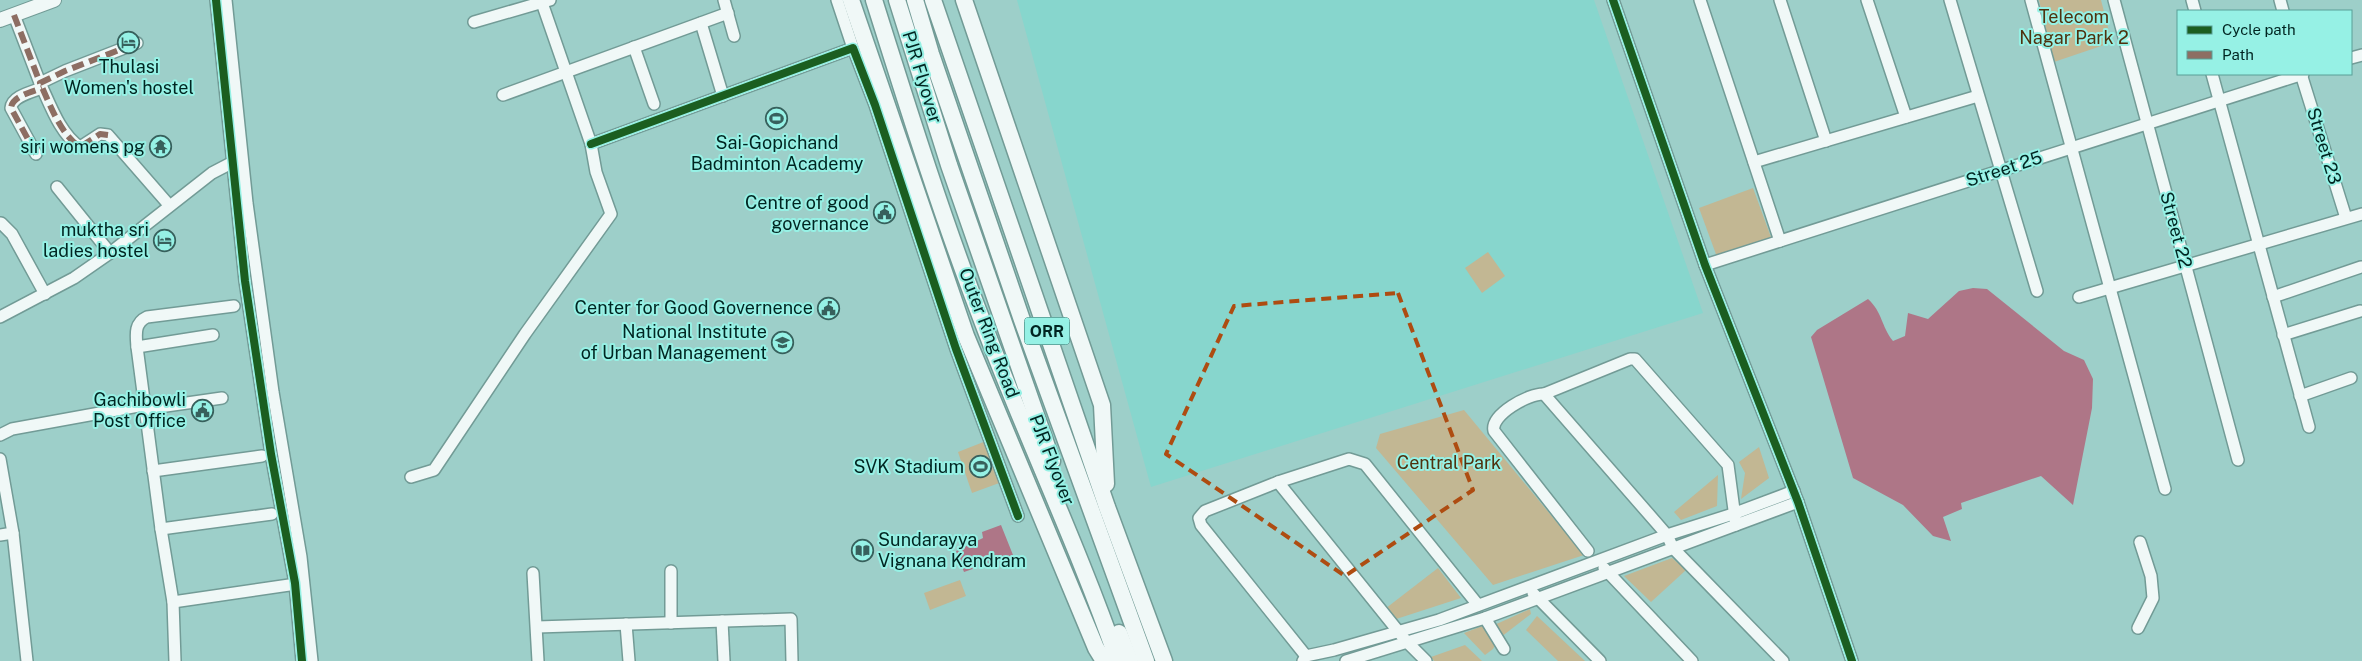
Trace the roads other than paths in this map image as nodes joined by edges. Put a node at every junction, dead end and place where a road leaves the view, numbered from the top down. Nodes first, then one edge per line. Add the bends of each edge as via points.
1 (54, 0) edge
2 (216, 0) edge
3 (226, 0) edge
4 (724, 0) edge
5 (837, 0) edge
6 (851, 0) edge
7 (874, 0) edge
8 (897, 0) edge
9 (915, 0) edge
10 (933, 0) edge
11 (964, 0) edge
12 (1615, 0) edge
13 (1700, 0) edge
14 (1780, 0) edge
15 (1867, 0) edge
16 (1950, 0) edge
17 (2031, 0) edge
18 (2114, 0) edge
19 (544, 1) edge
20 (728, 13) junction
21 (14, 15) junction
22 (0, 20) edge
23 (474, 22) dead end
24 (701, 22) junction
25 (734, 36) dead end
26 (137, 43) dead end
27 (634, 47) junction
28 (853, 48) junction
29 (564, 72) junction
30 (2212, 75) edge
31 (2299, 75) edge
32 (2302, 75) edge
33 (41, 86) junction
34 (503, 95) dead end
35 (723, 96) junction
36 (1978, 96) junction
37 (2219, 100) junction
38 (654, 104) dead end
39 (1906, 117) junction
40 (2148, 123) junction
41 (1826, 141) junction
42 (591, 144) junction
43 (2072, 148) junction
44 (36, 154) dead end
45 (237, 160) junction
46 (1754, 162) junction
47 (2000, 170) junction
48 (57, 187) dead end
49 (169, 205) junction
50 (2362, 214) edge
51 (2346, 218) junction
52 (1, 223) edge
53 (1780, 240) junction
54 (2259, 244) junction
55 (110, 253) junction
56 (1705, 265) junction
57 (2186, 266) junction
58 (2360, 267) dead end
59 (2110, 288) junction
60 (2036, 291) dead end
61 (45, 294) junction
62 (2079, 297) dead end
63 (2273, 297) junction
64 (234, 306) dead end
65 (2360, 311) dead end
66 (0, 317) edge
67 (213, 335) dead end
68 (2283, 335) junction
69 (136, 346) junction
70 (2351, 378) dead end
71 (1544, 394) junction
72 (2300, 396) junction
73 (222, 398) dead end
74 (145, 407) junction
75 (2309, 427) dead end
76 (0, 435) edge
77 (262, 456) dead end
78 (0, 459) edge
79 (2238, 460) dead end
80 (153, 471) junction
81 (411, 477) dead end
82 (1278, 482) junction
83 (2165, 489) dead end
84 (1796, 496) junction
85 (1107, 507) junction
86 (272, 514) dead end
87 (1733, 514) junction
88 (1018, 516) dead end
89 (1736, 526) junction
90 (161, 529) junction
91 (13, 533) junction
92 (0, 535) edge
93 (1667, 535) junction
94 (2140, 542) dead end
95 (1673, 548) junction
96 (1588, 550) dead end
97 (1599, 562) junction
98 (671, 571) dead end
99 (533, 573) dead end
100 (1608, 574) junction
101 (299, 583) junction
102 (1528, 586) junction
103 (1537, 598) junction
104 (173, 602) junction
105 (1478, 605) junction
106 (1485, 618) junction
107 (722, 621) junction
108 (671, 623) junction
109 (626, 624) junction
110 (537, 627) junction
111 (2138, 628) dead end
112 (1398, 630) junction
113 (1406, 641) junction
114 (1504, 649) dead end
115 (1336, 656) edge
116 (1304, 658) edge
117 (27, 661) edge
118 (174, 661) edge
119 (302, 661) edge
120 (312, 661) edge
121 (538, 661) edge
122 (629, 661) edge
123 (724, 661) edge
124 (792, 661) edge
125 (1104, 661) edge
126 (1118, 661) edge
127 (1130, 661) edge
128 (1146, 661) edge
129 (1164, 661) edge
130 (1346, 661) edge
131 (1426, 661) edge
132 (1600, 661) edge
133 (1692, 661) edge
134 (1783, 661) edge
135 (1852, 661) edge

1 - 21 main road
2 - 45 street
3 - 45 street
4 - 20 street
5 - 28 street
6 - 125 highway via 966,336
7 - 126 highway, Outer Ring Road via 909,112 983,324 1064,518
8 - 127 highway, PJR Flyover via 949,165 1047,450
9 - 128 highway, PJR Flyover via 1022,320
10 - 85 highway, ORR
11 - 85 highway via 1102,405
12 - 56 street
13 - 46 street
14 - 41 street
15 - 39 street
16 - 36 street
17 - 43 street
18 - 40 street, Street 22
19 - 23 street
19 - 29 street
20 - 24 street
20 - 25 street
21 - 22 main road
21 - 33 street
24 - 27 street
24 - 35 street
26 - 33 street via 65,71
27 - 29 street
27 - 38 street
28 - 35 street
28 - 88 street
29 - 34 street
29 - 42 street
30 - 37 street
31 - 37 street, Street 25
32 - 51 street, Street 23
33 - 44 street via 15,99 11,108
33 - 49 street via 63,128 76,144 84,146 100,134 108,135
35 - 42 street
36 - 39 street
36 - 47 street
37 - 40 street, Street 25
37 - 54 street
39 - 41 street
40 - 43 street, Street 25
40 - 57 street, Street 22
41 - 46 street
42 - 81 street via 596,172 611,214 434,470
43 - 47 street, Street 25
43 - 59 street
45 - 49 street via 212,173
45 - 101 street via 245,281 271,454
46 - 53 street
47 - 53 street, Street 25
47 - 60 street
48 - 55 street
49 - 55 street
50 - 51 street
51 - 54 street
52 - 61 street via 12,234
53 - 56 street, Street 25
54 - 57 street
54 - 63 street
55 - 61 street
56 - 84 street
57 - 59 street
57 - 79 street, Street 22
58 - 63 street
59 - 62 street
59 - 83 street
61 - 66 street
63 - 68 street
64 - 69 street via 143,319 136,328
65 - 68 street
67 - 69 street
68 - 72 street
69 - 74 street
70 - 72 street
71 - 87 street via 1635,359 1728,465
71 - 93 street
71 - 96 street via 1529,396 1496,419 1494,431
72 - 75 street
73 - 74 street
74 - 76 street via 12,430
74 - 80 street
77 - 80 street
78 - 91 street
80 - 90 street
82 - 105 street via 1349,459 1366,464
82 - 112 street
82 - 116 street via 1204,511 1199,518
84 - 87 street
84 - 89 street
84 - 135 street
85 - 129 highway, ORR
86 - 90 street
87 - 89 street
87 - 93 street
89 - 95 street
90 - 104 street
91 - 92 street
91 - 117 street
93 - 95 street
93 - 97 street
94 - 111 street via 2151,576 2153,598
95 - 100 street
95 - 134 street
97 - 100 street
97 - 102 street
98 - 108 street
99 - 110 street
100 - 103 street
100 - 133 street
101 - 104 street
101 - 119 street
101 - 120 street
102 - 103 street
102 - 105 street
103 - 106 street
103 - 132 street
104 - 118 street
105 - 112 street via 1439,620
106 - 113 street
106 - 114 street
107 - 108 street
107 - 123 street
107 - 124 street via 791,619
108 - 109 street
109 - 110 street
109 - 122 street
110 - 121 street
112 - 113 street
112 - 115 street
113 - 130 street
113 - 131 street
115 - 116 street

